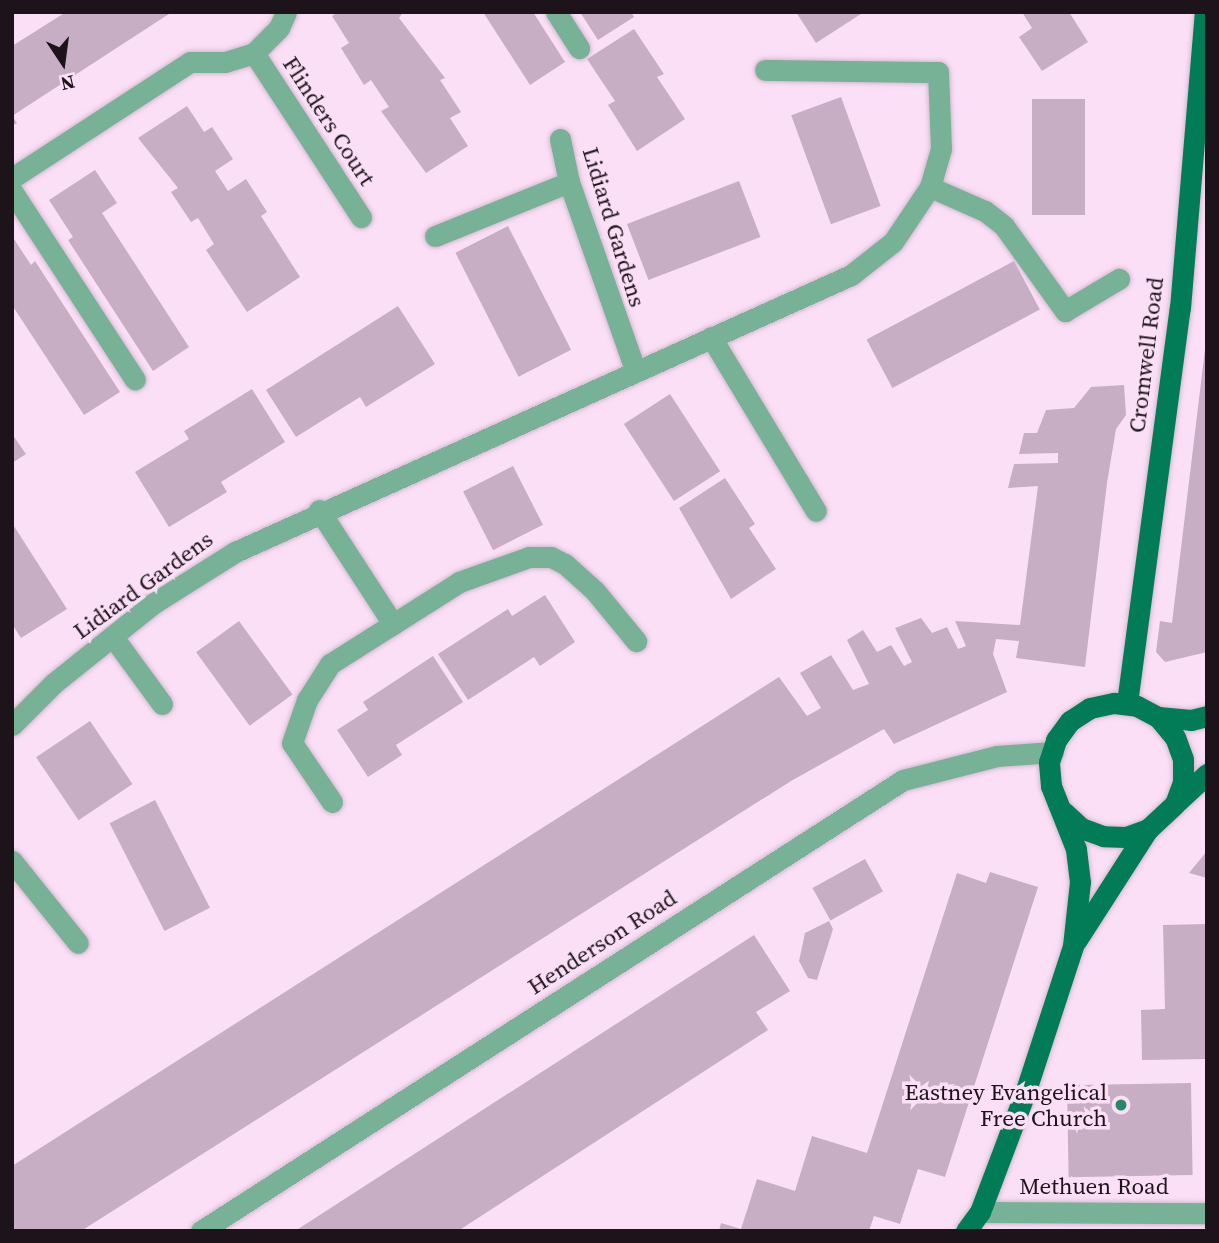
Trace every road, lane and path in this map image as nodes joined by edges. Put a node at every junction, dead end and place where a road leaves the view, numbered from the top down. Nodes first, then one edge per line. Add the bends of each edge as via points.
1 (286, 12) edge
2 (556, 12) edge
3 (1206, 22) edge
4 (579, 48) dead end
5 (254, 53) junction
6 (765, 70) dead end
7 (560, 139) dead end
8 (12, 178) edge
9 (569, 182) junction
10 (930, 187) junction
11 (12, 191) edge
12 (361, 217) dead end
13 (435, 236) dead end
14 (1119, 279) dead end
15 (711, 337) junction
16 (635, 369) junction
17 (135, 380) dead end
18 (319, 510) junction
19 (816, 511) dead end
20 (393, 624) junction
21 (113, 637) junction
22 (636, 641) dead end
23 (1127, 703) junction
24 (162, 705) dead end
25 (1207, 716) edge
26 (1158, 717) junction
27 (12, 725) edge
28 (1053, 752) junction
29 (1207, 774) edge
30 (332, 802) dead end
31 (1175, 804) junction
32 (1064, 812) junction
33 (1148, 829) junction
34 (12, 861) edge
35 (78, 943) dead end
36 (1073, 946) junction
37 (981, 1212) junction
38 (1207, 1213) edge
39 (201, 1231) edge
40 (967, 1231) edge

1 - 5 street via 279,28
2 - 4 street
3 - 23 main road, Cromwell Road via 1180,308
5 - 8 street via 225,62 190,62
5 - 12 street, Flinders Court
6 - 10 street, Lidiard Gardens via 938,72 940,149
7 - 9 street, Lidiard Gardens
9 - 13 street
9 - 16 street, Lidiard Gardens
10 - 14 street via 985,211 1004,226 1065,311
10 - 15 street, Lidiard Gardens via 893,242 851,275
11 - 17 street
15 - 16 street, Lidiard Gardens
15 - 19 street
16 - 18 street, Lidiard Gardens
18 - 20 street
18 - 21 street, Lidiard Gardens via 235,551 154,603
20 - 22 street via 459,582 484,577 529,557 551,557 595,591
20 - 30 street via 330,664 307,700 292,743
21 - 24 street
21 - 27 street, Lidiard Gardens via 54,683
23 - 26 main road
23 - 28 main road via 1090,708 1070,721
25 - 26 main road via 1191,720
26 - 31 main road via 1175,737 1183,759
28 - 32 main road via 1051,786
28 - 39 street, Henderson Road via 996,756 903,780
29 - 31 main road
31 - 33 main road
32 - 33 main road via 1081,828 1103,836 1126,837
32 - 36 main road via 1080,882
33 - 36 main road
34 - 35 street
36 - 37 main road
37 - 38 street, Methuen Road
37 - 40 main road

